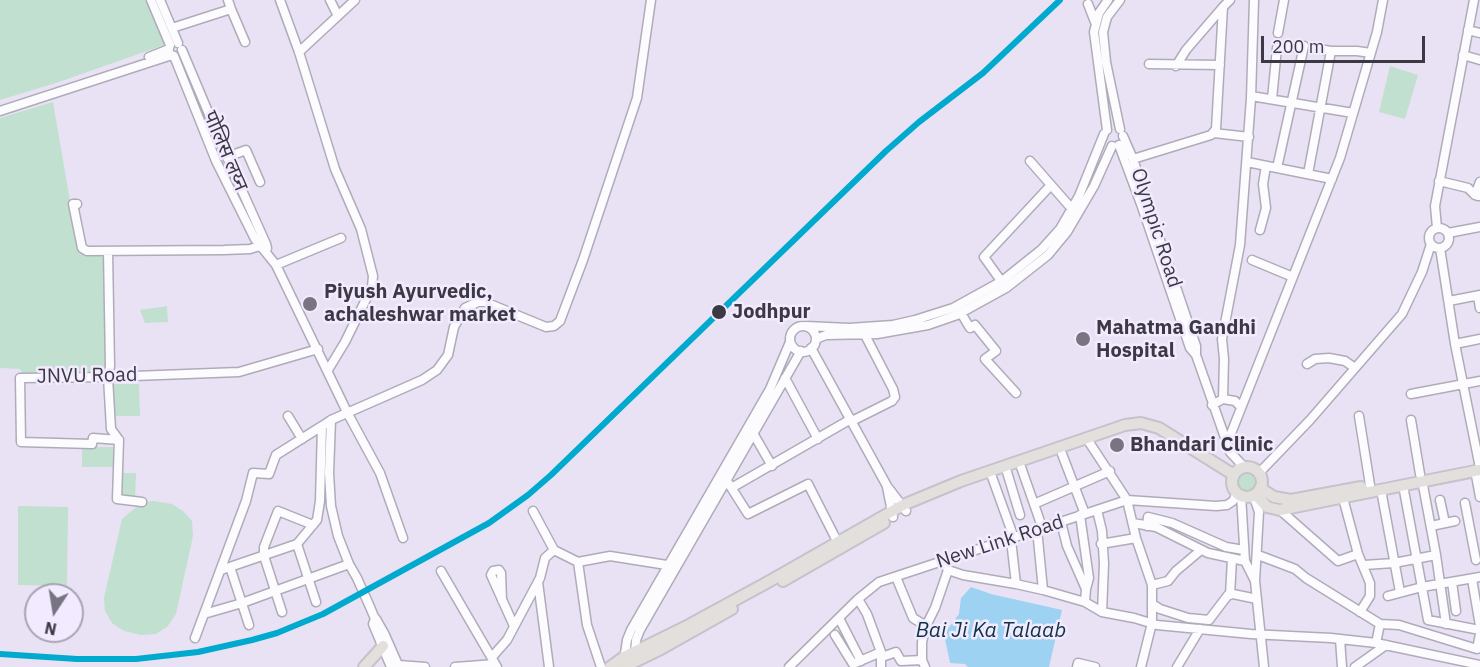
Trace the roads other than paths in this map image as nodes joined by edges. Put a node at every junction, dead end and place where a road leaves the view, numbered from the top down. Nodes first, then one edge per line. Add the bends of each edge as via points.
1 (151, 0) edge
2 (160, 0) edge
3 (280, 0) edge
4 (330, 0) edge
5 (355, 0) edge
6 (651, 0) edge
7 (1108, 0) edge
8 (1120, 0) edge
9 (1254, 0) edge
10 (1284, 0) edge
11 (1383, 0) edge
12 (1474, 0) edge
13 (1226, 3) edge
14 (230, 4) edge
15 (1088, 4) dead end
16 (338, 16) junction
17 (1095, 22) junction
18 (172, 28) junction
19 (1468, 30) junction
20 (1278, 33) dead end
21 (1480, 33) edge
22 (245, 42) dead end
23 (1313, 48) dead end
24 (174, 50) junction
25 (1331, 51) junction
26 (299, 52) junction
27 (1371, 54) junction
28 (1463, 56) junction
29 (1480, 60) edge
30 (1149, 64) dead end
31 (1220, 64) junction
32 (1176, 66) junction
33 (1251, 96) junction
34 (1272, 99) junction
35 (1291, 102) junction
36 (0, 105) edge
37 (1320, 107) junction
38 (0, 111) edge
39 (1353, 113) junction
40 (1105, 132) junction
41 (1122, 133) junction
42 (1214, 133) junction
43 (1249, 137) junction
44 (1115, 146) junction
45 (227, 157) junction
46 (1133, 159) junction
47 (1030, 161) dead end
48 (1247, 162) junction
49 (1266, 166) junction
50 (1277, 168) junction
51 (1308, 174) junction
52 (1332, 179) junction
53 (1439, 181) junction
54 (260, 182) dead end
55 (1480, 182) edge
56 (1051, 185) junction
57 (1478, 196) edge
58 (77, 204) dead end
59 (1072, 209) junction
60 (1480, 227) edge
61 (1437, 228) junction
62 (1260, 230) dead end
63 (1448, 233) junction
64 (341, 238) dead end
65 (1431, 244) junction
66 (264, 247) junction
67 (1440, 248) junction
68 (108, 250) junction
69 (1252, 260) dead end
70 (276, 265) junction
71 (1293, 277) junction
72 (1004, 284) junction
73 (1479, 296) edge
74 (1449, 301) junction
75 (1480, 308) edge
76 (961, 313) junction
77 (806, 326) junction
78 (865, 335) junction
79 (816, 339) junction
80 (1480, 339) edge
81 (790, 342) junction
82 (1455, 344) junction
83 (811, 348) junction
84 (318, 349) junction
85 (801, 351) junction
86 (1196, 355) junction
87 (1307, 364) dead end
88 (1355, 368) junction
89 (328, 370) junction
90 (108, 377) junction
91 (784, 378) junction
92 (1480, 381) edge
93 (1463, 383) junction
94 (1016, 393) dead end
95 (1411, 394) dead end
96 (1223, 399) junction
97 (1212, 405) junction
98 (1241, 407) junction
99 (348, 414) junction
100 (288, 416) dead end
101 (1359, 416) dead end
102 (331, 420) junction
103 (852, 420) junction
104 (1411, 420) dead end
105 (322, 426) junction
106 (753, 433) junction
107 (302, 439) junction
108 (818, 439) junction
109 (119, 440) junction
110 (1089, 441) junction
111 (1228, 441) junction
112 (1062, 454) junction
113 (772, 466) junction
114 (1479, 466) edge
115 (1244, 467) junction
116 (1021, 468) junction
117 (1110, 471) junction
118 (1007, 472) junction
119 (1259, 473) junction
120 (992, 477) junction
121 (1421, 477) junction
122 (1233, 478) junction
123 (730, 484) junction
124 (1403, 485) junction
125 (887, 486) junction
126 (1075, 486) junction
127 (1375, 488) junction
128 (1256, 492) junction
129 (1239, 494) junction
130 (1480, 497) edge
131 (1343, 498) junction
132 (1127, 500) junction
133 (1440, 500) dead end
134 (142, 502) dead end
135 (1465, 503) dead end
136 (1034, 504) junction
137 (904, 508) junction
138 (1097, 510) junction
139 (1280, 510) junction
140 (533, 511) dead end
141 (1480, 512) edge
142 (892, 514) junction
143 (1020, 515) dead end
144 (1082, 515) junction
145 (1469, 515) junction
146 (1455, 521) dead end
147 (1061, 522) junction
148 (1133, 523) junction
149 (1445, 523) junction
150 (313, 525) junction
151 (1147, 525) junction
152 (1431, 526) junction
153 (1039, 528) junction
154 (402, 538) dead end
155 (1136, 538) junction
156 (1012, 539) junction
157 (837, 541) junction
158 (297, 544) junction
159 (1101, 544) junction
160 (554, 550) junction
161 (1200, 550) junction
162 (1244, 550) junction
163 (1358, 554) junction
164 (1258, 555) junction
165 (1436, 555) junction
166 (264, 556) junction
167 (1417, 558) junction
168 (1232, 559) junction
169 (1476, 560) dead end
170 (1245, 561) junction
171 (578, 562) junction
172 (1394, 563) junction
173 (348, 564) junction
174 (945, 565) junction
175 (1364, 565) junction
176 (672, 566) junction
177 (230, 567) junction
178 (220, 570) junction
179 (441, 571) dead end
180 (896, 577) junction
181 (1476, 578) edge
182 (309, 580) junction
183 (1255, 581) junction
184 (538, 582) junction
185 (1452, 582) junction
186 (1016, 584) junction
187 (1441, 584) junction
188 (1152, 585) junction
189 (1422, 587) junction
190 (1086, 589) junction
191 (1043, 590) junction
192 (275, 592) junction
193 (1400, 592) junction
194 (1230, 595) junction
195 (1388, 596) dead end
196 (858, 598) junction
197 (1257, 599) junction
198 (502, 600) dead end
199 (316, 602) dead end
200 (1085, 602) junction
201 (242, 603) junction
202 (1152, 604) junction
203 (1456, 611) dead end
204 (282, 612) dead end
205 (1102, 612) junction
206 (1360, 612) junction
207 (204, 614) junction
208 (839, 618) junction
209 (375, 619) junction
210 (1152, 623) junction
211 (1380, 624) junction
212 (1446, 624) junction
213 (249, 625) dead end
214 (926, 626) junction
215 (514, 627) junction
216 (1200, 629) junction
217 (1480, 630) edge
218 (835, 634) dead end
219 (1261, 634) junction
220 (195, 638) dead end
221 (1340, 639) junction
222 (1376, 643) junction
223 (1386, 645) junction
224 (383, 646) junction
225 (881, 654) junction
226 (635, 657) junction
227 (861, 661) junction
228 (1463, 662) junction
229 (495, 663) edge
230 (923, 663) edge
231 (1078, 663) edge
232 (624, 664) edge
233 (1480, 665) edge
234 (396, 666) edge
235 (791, 666) edge
236 (364, 667) edge
237 (425, 667) edge
238 (455, 667) edge
239 (549, 667) edge
240 (601, 667) edge
241 (610, 667) edge
242 (881, 667) edge
243 (1095, 667) edge
244 (1142, 667) edge
245 (1177, 667) edge
246 (1264, 667) edge
247 (1342, 667) edge
248 (1355, 667) edge
249 (1472, 667) edge

1 - 24 street, पोलिस लय्न
2 - 18 street
3 - 26 street
4 - 16 street
5 - 16 street
6 - 99 street via 637,98 560,321 546,327 485,302 471,304 457,319 448,355 437,370
7 - 17 street
8 - 41 street, Olympic Road via 1107,17 1103,32
9 - 33 street
10 - 20 street
11 - 27 street
12 - 19 street
13 - 31 street
13 - 32 street
14 - 18 street
14 - 22 street
15 - 17 street
16 - 26 street
17 - 40 street
18 - 24 street
19 - 21 street
19 - 28 street
23 - 25 street
24 - 36 street
24 - 38 street
24 - 45 street, पोलिस लय्न
24 - 66 street, पोलिस लय्न via 216,161
25 - 27 street
25 - 37 street
26 - 89 street via 336,169 361,229 373,276 372,287
27 - 39 street
28 - 29 street
28 - 53 street
30 - 32 street
31 - 32 street
31 - 42 street
33 - 34 street
33 - 43 street
34 - 35 street
34 - 35 street via 1277,48 1304,46
35 - 37 street
35 - 50 street
37 - 39 street
37 - 51 street
39 - 52 street
40 - 41 street via 1113,127
40 - 44 street, Olympic Road via 1106,142
40 - 59 street
41 - 44 street
41 - 46 street, Olympic Road
42 - 43 street
42 - 46 street
43 - 48 street
44 - 72 street via 1067,232 1048,255
44 - 86 street, Olympic Road via 1190,348
45 - 54 street via 246,150
45 - 66 street, पोलिस लय्न
46 - 86 street, Olympic Road
47 - 56 street
48 - 49 street
48 - 96 street via 1240,245 1222,339
49 - 50 street
49 - 62 street via 1266,208
50 - 51 street
51 - 52 street
52 - 71 street
53 - 57 street via 1468,188
53 - 61 street
55 - 57 street
56 - 59 street
56 - 72 street via 984,257
58 - 68 street via 73,204 82,248
59 - 72 street via 1042,249
60 - 63 street
61 - 63 street
61 - 65 street via 1429,234
63 - 67 street via 1448,242
64 - 70 street
65 - 67 street
65 - 88 street via 1402,314
66 - 68 street
66 - 70 street, पोलिस लय्न
67 - 74 street
68 - 90 street
69 - 71 street
70 - 84 street, पोलिस लय्न
71 - 98 street
72 - 76 street
72 - 77 street via 953,308 893,325
73 - 74 street
73 - 75 street
74 - 82 street
76 - 78 street via 928,325
76 - 94 street via 970,328 975,325 996,351 986,359
77 - 79 street
77 - 81 street via 793,331
78 - 79 street
78 - 103 street via 895,397
79 - 83 street
80 - 82 street
81 - 85 street
81 - 176 street via 770,389
82 - 93 street
83 - 85 street
83 - 103 street
84 - 89 street, पोलिस लय्न
84 - 90 street, JNVU Road via 239,372
85 - 91 street
86 - 97 street, Olympic Road
87 - 88 street via 1329,358
88 - 119 street
89 - 99 street, पोलिस लय्न
90 - 109 street via 111,429
90 - 109 street, JNVU Road via 20,378 21,441 92,444 93,438
91 - 106 street
91 - 108 street
92 - 93 street
93 - 95 street
93 - 114 street
96 - 97 street
96 - 98 street via 1235,401
97 - 111 street, Olympic Road
98 - 111 street
99 - 102 street
99 - 154 street, पोलिस लय्न via 380,474
100 - 107 street
101 - 127 street
102 - 105 street
102 - 173 street via 331,506
103 - 108 street
103 - 125 street
104 - 121 street
105 - 107 street
105 - 150 street via 320,501
106 - 113 street
106 - 123 street
107 - 178 street via 276,455 268,474 253,473
108 - 113 street
109 - 134 street via 117,499
110 - 112 main road
110 - 117 street
110 - 122 main road via 1131,426 1151,431
110 - 137 main road via 969,478
111 - 115 street, Olympic Road via 1230,452
112 - 116 main road
112 - 126 street
113 - 123 street
114 - 121 main road
114 - 130 street
115 - 119 main road
115 - 122 main road
116 - 118 main road
116 - 136 street
117 - 126 street
117 - 132 street
118 - 120 main road
118 - 143 street
119 - 128 main road via 1262,481
120 - 137 main road
120 - 156 street
121 - 124 main road
121 - 127 main road
121 - 152 street
122 - 129 main road
123 - 157 street via 748,514 808,484
123 - 176 street
124 - 127 main road
124 - 167 street
125 - 137 street
125 - 142 street
126 - 136 street
126 - 144 street
127 - 128 main road via 1291,500
127 - 131 main road
127 - 172 street
128 - 129 main road
128 - 139 main road via 1267,507
128 - 164 street
129 - 132 street, New Link Road via 1227,505 1216,506
129 - 162 street
131 - 139 main road
131 - 163 street
132 - 138 street, New Link Road
132 - 148 street
133 - 149 street
135 - 145 street
136 - 153 street
137 - 142 main road
138 - 144 street, New Link Road
138 - 159 street
139 - 163 street via 1338,561
140 - 160 street
141 - 145 street
142 - 157 main road
142 - 226 main road via 824,558 661,650
144 - 147 street, New Link Road
144 - 190 street via 1089,578
145 - 169 street
146 - 149 street
147 - 153 street, New Link Road
147 - 190 street
148 - 151 street
148 - 155 street
149 - 152 street
150 - 158 street
150 - 166 street via 278,511
151 - 161 street
151 - 162 street via 1148,517 1172,523 1226,547
152 - 165 street
153 - 156 street, New Link Road
153 - 191 street
155 - 159 street
155 - 188 street
156 - 174 street, New Link Road
156 - 186 street
157 - 226 main road
158 - 166 street
158 - 182 street
159 - 205 street
160 - 171 street
160 - 184 street via 545,558
161 - 168 street
161 - 188 street via 1168,581
162 - 170 street
163 - 175 street
164 - 183 street
164 - 206 street via 1295,569
165 - 167 street
165 - 187 street
166 - 177 street
166 - 192 street
167 - 172 street
167 - 189 street
168 - 170 street
168 - 194 street
170 - 183 street
171 - 176 street via 610,556
171 - 240 street via 587,625
172 - 175 street
172 - 193 street
173 - 182 street
173 - 209 street
174 - 180 street, New Link Road
174 - 186 street via 963,574
174 - 214 street via 935,608
175 - 206 street via 1371,591
176 - 226 street via 640,630
176 - 232 street via 631,630
177 - 178 street
177 - 201 street
178 - 207 street
179 - 229 street
180 - 196 street, New Link Road via 879,582
180 - 214 street via 913,618
181 - 185 street
181 - 217 street
182 - 192 street
182 - 199 street
183 - 197 street
184 - 215 street
184 - 239 street
185 - 187 street
185 - 203 street
186 - 191 street
187 - 189 street
187 - 212 street
188 - 202 street
189 - 193 street
189 - 212 street via 1428,620
190 - 200 street
191 - 200 street
192 - 201 street
192 - 204 street
193 - 195 street
194 - 197 street
194 - 202 street via 1209,620 1188,618
196 - 208 street, New Link Road
196 - 225 street
197 - 219 street
198 - 215 street
200 - 205 street
201 - 207 street
201 - 213 street
202 - 210 street
205 - 210 street
206 - 211 street
207 - 220 street
208 - 227 street
208 - 235 street, New Link Road
209 - 224 street via 373,624
209 - 234 street via 385,634
210 - 216 street
210 - 244 street
211 - 217 street via 1399,625 1477,649
211 - 222 street
212 - 217 street
214 - 230 street
215 - 229 street
216 - 219 street
216 - 245 street
218 - 227 street via 851,663
219 - 221 street
219 - 246 street
221 - 222 street
221 - 247 street
222 - 223 street
223 - 228 street
223 - 248 street
224 - 234 street
224 - 236 main road
225 - 227 street
225 - 230 street via 896,652 901,661
225 - 242 street
226 - 232 main road
228 - 233 street
228 - 249 street
229 - 238 street
231 - 243 street
232 - 241 main road
234 - 237 street

